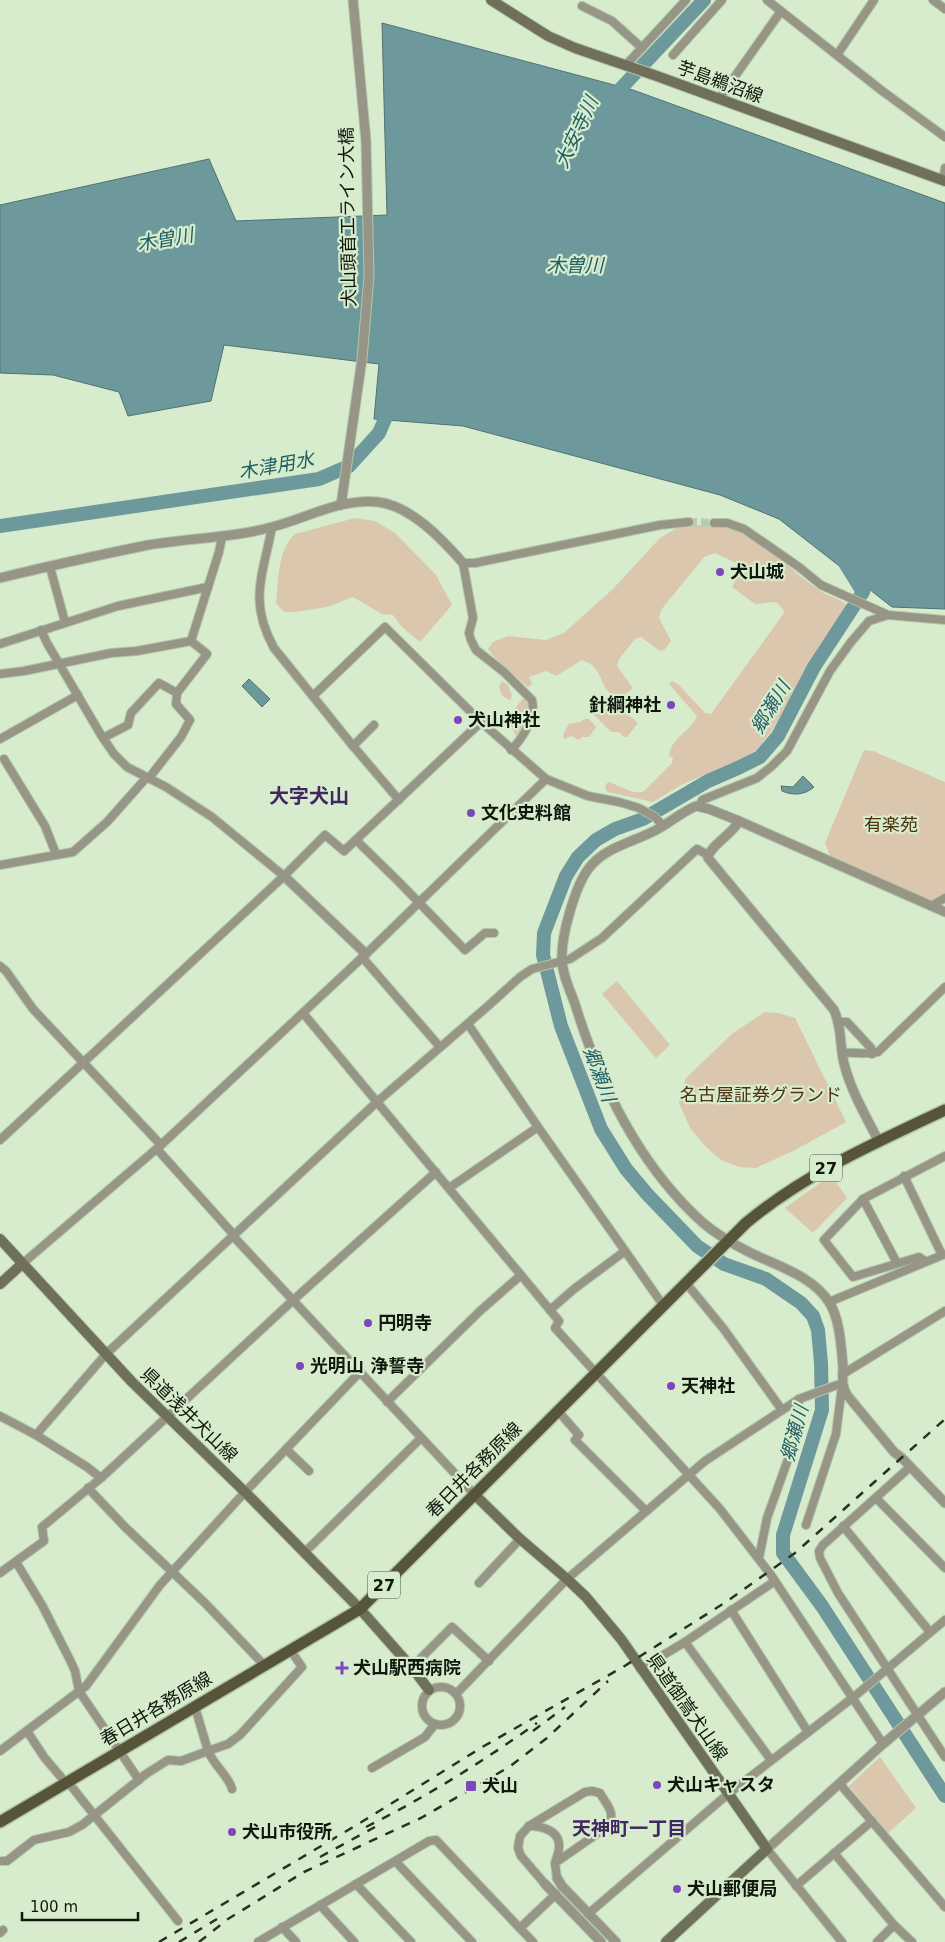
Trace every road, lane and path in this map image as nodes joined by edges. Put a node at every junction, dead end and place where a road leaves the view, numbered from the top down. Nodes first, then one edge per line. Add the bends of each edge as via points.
1 (353, 0) edge
2 (491, 0) edge
3 (686, 0) edge
4 (722, 0) edge
5 (767, 0) edge
6 (874, 0) edge
7 (933, 0) edge
8 (582, 6) dead end
9 (945, 9) edge
10 (781, 11) junction
11 (642, 48) junction
12 (672, 55) dead end
13 (837, 55) junction
14 (628, 66) junction
15 (719, 99) junction
16 (945, 137) edge
17 (945, 168) edge
18 (944, 181) edge
19 (341, 505) junction
20 (688, 522) tunnel mouth
21 (714, 523) tunnel mouth
22 (272, 528) junction
23 (222, 537) junction
24 (463, 563) junction
25 (50, 566) junction
26 (0, 578) edge
27 (208, 586) junction
28 (888, 615) junction
29 (945, 620) edge
30 (64, 622) junction
31 (41, 630) junction
32 (191, 641) junction
33 (0, 644) edge
34 (59, 663) junction
35 (0, 674) edge
36 (177, 693) junction
37 (78, 695) junction
38 (313, 696) junction
39 (481, 722) junction
40 (374, 725) dead end
41 (103, 738) junction
42 (0, 739) edge
43 (353, 746) junction
44 (511, 750) junction
45 (0, 751) edge
46 (2, 760) edge
47 (148, 778) junction
48 (546, 779) junction
49 (399, 800) junction
50 (700, 806) junction
51 (739, 820) junction
52 (663, 826) junction
53 (356, 840) junction
54 (56, 854) junction
55 (708, 855) junction
56 (0, 865) edge
57 (284, 876) junction
58 (945, 898) edge
59 (420, 902) junction
60 (931, 906) junction
61 (945, 912) edge
62 (494, 933) dead end
63 (364, 955) junction
64 (558, 963) junction
65 (0, 966) edge
66 (945, 987) edge
67 (303, 1013) junction
68 (839, 1022) junction
69 (468, 1024) junction
70 (440, 1047) junction
71 (842, 1053) junction
72 (872, 1054) junction
73 (83, 1064) junction
74 (378, 1101) junction
75 (945, 1110) edge
76 (538, 1128) junction
77 (0, 1140) edge
78 (879, 1142) junction
79 (159, 1147) junction
80 (945, 1156) edge
81 (436, 1172) junction
82 (904, 1176) junction
83 (449, 1188) junction
84 (862, 1199) junction
85 (234, 1235) junction
86 (0, 1239) edge
87 (725, 1244) junction
88 (625, 1252) junction
89 (944, 1255) edge
90 (925, 1261) junction
91 (897, 1263) junction
92 (22, 1264) junction
93 (521, 1275) junction
94 (686, 1282) junction
95 (0, 1284) edge
96 (293, 1300) junction
97 (829, 1302) junction
98 (663, 1305) junction
99 (550, 1310) junction
100 (945, 1311) edge
101 (106, 1354) junction
102 (359, 1373) junction
103 (595, 1373) junction
104 (843, 1374) junction
105 (837, 1387) junction
106 (799, 1399) junction
107 (387, 1402) junction
108 (558, 1410) junction
109 (782, 1410) junction
110 (0, 1416) edge
111 (167, 1416) junction
112 (36, 1435) junction
113 (421, 1438) junction
114 (286, 1449) junction
115 (910, 1467) junction
116 (309, 1472) dead end
117 (690, 1474) junction
118 (100, 1478) junction
119 (88, 1488) junction
120 (245, 1492) junction
121 (474, 1494) junction
122 (876, 1498) junction
123 (945, 1503) edge
124 (646, 1512) junction
125 (806, 1525) dead end
126 (843, 1526) junction
127 (520, 1539) junction
128 (305, 1552) junction
129 (759, 1558) junction
130 (16, 1562) junction
131 (945, 1568) edge
132 (0, 1573) edge
133 (172, 1573) junction
134 (567, 1578) junction
135 (775, 1581) junction
136 (479, 1582) dead end
137 (360, 1609) junction
138 (731, 1610) junction
139 (945, 1620) edge
140 (930, 1632) junction
141 (685, 1642) junction
142 (291, 1651) junction
143 (489, 1661) junction
144 (264, 1665) junction
145 (412, 1667) junction
146 (640, 1669) junction
147 (886, 1669) junction
148 (430, 1690) junction
149 (78, 1691) junction
150 (945, 1692) edge
151 (456, 1694) junction
152 (853, 1697) junction
153 (195, 1706) junction
154 (917, 1714) junction
155 (435, 1724) junction
156 (27, 1731) junction
157 (808, 1732) junction
158 (883, 1744) junction
159 (0, 1751) edge
160 (208, 1751) junction
161 (120, 1752) junction
162 (945, 1757) edge
163 (771, 1760) junction
164 (372, 1768) dead end
165 (139, 1780) junction
166 (67, 1783) junction
167 (840, 1784) junction
168 (232, 1790) dead end
169 (728, 1794) junction
170 (94, 1817) junction
171 (872, 1821) junction
172 (0, 1822) edge
173 (529, 1826) junction
174 (767, 1849) junction
175 (834, 1853) junction
176 (2, 1861) dead end
177 (396, 1862) junction
178 (555, 1863) junction
179 (557, 1878) joint
180 (356, 1884) junction
181 (546, 1884) joint
182 (796, 1886) junction
183 (556, 1894) junction
184 (320, 1905) junction
185 (945, 1907) edge
186 (588, 1914) junction
187 (178, 1921) dead end
188 (894, 1925) junction
189 (282, 1927) junction
190 (520, 1928) junction
191 (258, 1942) edge
192 (296, 1942) edge
193 (354, 1942) edge
194 (411, 1942) edge
195 (472, 1942) edge
196 (532, 1942) edge
197 (602, 1942) edge
198 (616, 1942) edge
199 (666, 1942) edge
200 (842, 1942) edge
201 (877, 1942) edge
202 (912, 1942) edge

1 - 19 street, 犬山頭首工ライン大橋 via 366,141 369,276 362,359
2 - 14 main road, 芋島鵜沼線 via 548,36
3 - 11 street
4 - 12 street
5 - 10 street
6 - 13 street
7 - 9 street
8 - 11 street via 612,21
10 - 13 street
10 - 15 street
11 - 14 street
13 - 16 street
14 - 15 main road, 芋島鵜沼線
15 - 18 main road, 芋島鵜沼線
17 - 18 street
19 - 22 street
19 - 24 street via 379,502 405,511 419,520
20 - 24 street
21 - 28 street via 727,523 744,529 821,585
22 - 23 street
22 - 38 street via 259,583 261,618 274,648
23 - 25 street via 149,545
23 - 27 street
24 - 44 street via 473,618 470,640 476,650 532,700 523,737
25 - 26 street
25 - 30 street
27 - 30 street
27 - 32 street
28 - 29 street
28 - 50 street via 869,621 856,636 830,671 786,751 772,766 757,778 702,800
30 - 31 street
31 - 33 street
31 - 34 street
32 - 34 street
32 - 36 street via 207,654
34 - 35 street
34 - 37 street
36 - 41 street via 160,683 131,713 128,725
36 - 47 street via 176,704 190,720 181,737
37 - 41 street
37 - 42 street
38 - 39 street via 385,626
38 - 43 street
39 - 44 street
39 - 49 street
40 - 43 street
41 - 47 street via 127,767
43 - 49 street
44 - 48 street
45 - 46 street
46 - 54 street via 45,826
47 - 54 street via 73,852
47 - 57 street via 212,817
48 - 52 street via 588,796 639,808
48 - 59 street
49 - 53 street
50 - 51 street
50 - 52 street via 692,807
51 - 55 street via 736,828
51 - 60 street
52 - 64 street via 598,858 588,870 566,925
53 - 57 street via 344,851 325,835
53 - 59 street
54 - 56 street
55 - 64 street via 697,849 602,938
55 - 68 street via 829,1003
57 - 63 street
57 - 73 street
58 - 60 street
59 - 62 street via 465,950 485,932
59 - 63 street
60 - 61 street
63 - 67 street
63 - 70 street
64 - 69 street via 532,969 509,985
64 - 87 street via 606,1089 643,1154 687,1207
65 - 73 street via 33,1009
66 - 72 street via 886,1046
67 - 74 street
67 - 79 street
68 - 71 street
68 - 72 street via 847,1022 871,1048
69 - 70 street
69 - 76 street
70 - 74 street
71 - 72 street
71 - 78 street via 850,1083
73 - 77 street
73 - 79 street
74 - 81 street
74 - 85 street
75 - 78 main road, 春日井各務原線 / 27
76 - 83 street
76 - 88 street
78 - 87 main road, 春日井各務原線 / 27 via 798,1184 758,1213
79 - 85 street
79 - 92 street
80 - 82 street
81 - 83 street
81 - 96 street
82 - 84 street
82 - 89 street
83 - 93 street
84 - 91 street
84 - 91 street via 824,1240 853,1276
85 - 96 street
85 - 101 street
86 - 92 main road, 県道浅井犬山線
87 - 94 main road, 春日井各務原線 / 27
87 - 97 street via 805,1279
88 - 98 street
88 - 99 street
89 - 90 street
90 - 91 street via 920,1257
90 - 97 street
92 - 95 main road
92 - 101 main road, 県道浅井犬山線
93 - 99 street
93 - 107 street
94 - 98 main road, 春日井各務原線 / 27
94 - 109 street
96 - 102 street
96 - 111 street
97 - 104 street via 837,1322
98 - 103 main road, 春日井各務原線 / 27
99 - 103 street via 558,1321 555,1328
100 - 104 street
101 - 111 main road, 県道浅井犬山線
101 - 112 street
102 - 107 street
102 - 114 street
103 - 108 main road, 春日井各務原線 / 27
103 - 117 street
104 - 105 street
105 - 106 street
105 - 115 street
105 - 125 street via 836,1434
106 - 109 street
106 - 129 street via 796,1437 767,1518
107 - 113 street
108 - 121 main road, 春日井各務原線 / 27
108 - 124 street via 579,1435 575,1440
109 - 117 street
110 - 112 street
111 - 118 street
111 - 120 main road, 県道浅井犬山線
112 - 118 street
113 - 121 street
113 - 128 street
114 - 116 street
114 - 120 street
115 - 122 street
115 - 123 street
117 - 124 street
117 - 129 street
118 - 119 street
119 - 130 street via 42,1527 44,1540
119 - 133 street
120 - 128 main road, 県道浅井犬山線
120 - 133 street
121 - 127 main road, 県道御嵩犬山線
121 - 137 main road, 春日井各務原線 / 27
122 - 126 street
122 - 131 street
124 - 134 street
126 - 140 street
126 - 147 street via 823,1545 820,1558
127 - 134 main road, 県道御嵩犬山線
127 - 136 street
128 - 137 main road, 県道浅井犬山線
129 - 135 street
130 - 132 street
130 - 149 street via 70,1660
133 - 144 street
133 - 149 street via 141,1610 93,1678
134 - 143 street
134 - 146 main road, 県道御嵩犬山線 via 586,1597
135 - 138 street
135 - 152 street
137 - 142 main road, 春日井各務原線 / 27
137 - 145 main road, 県道浅井犬山線
138 - 141 street
138 - 157 street
139 - 140 street
140 - 147 street
141 - 146 street
141 - 163 street
142 - 144 main road, 春日井各務原線 / 27
142 - 160 street via 302,1667 240,1735 228,1744
143 - 145 street via 452,1627
143 - 151 street
144 - 153 main road, 春日井各務原線 / 27
145 - 148 main road, 県道浅井犬山線
146 - 169 main road, 県道御嵩犬山線
147 - 152 street
147 - 154 street
148 - 151 street via 438,1687
148 - 155 street via 422,1705 424,1714
149 - 156 street
149 - 161 street
150 - 154 street
151 - 155 street via 460,1702 456,1718 448,1724
152 - 157 street
152 - 158 street
153 - 160 street
153 - 161 main road, 春日井各務原線 / 27
154 - 158 street
154 - 162 street
155 - 164 street via 424,1737
156 - 159 street
156 - 166 street
157 - 163 street
158 - 167 street
160 - 165 street via 181,1761 168,1760
160 - 168 street
161 - 165 street
161 - 166 main road, 春日井各務原線 / 27
163 - 169 street
165 - 170 street
166 - 170 street
166 - 172 main road, 春日井各務原線 / 27
167 - 171 street
167 - 174 street
169 - 174 main road, 県道御嵩犬山線
169 - 186 street
170 - 176 street via 69,1832 34,1840 7,1861
170 - 187 street
171 - 175 street
171 - 185 street
173 - 178 street via 545,1828 558,1838 560,1847
173 - 178 street via 585,1792 600,1793 612,1820 607,1827
173 - 181 street via 520,1836 518,1848 521,1856
174 - 182 street
174 - 199 main road
175 - 182 street
175 - 188 street
177 - 180 street
177 - 190 street via 436,1840
177 - 195 street
178 - 179 street
179 - 186 street
180 - 184 street
180 - 194 street
181 - 183 street
182 - 200 street
183 - 190 street
183 - 197 street
184 - 189 street
184 - 193 street
186 - 198 street
188 - 201 street
188 - 202 street
189 - 191 street
189 - 192 street
190 - 196 street

